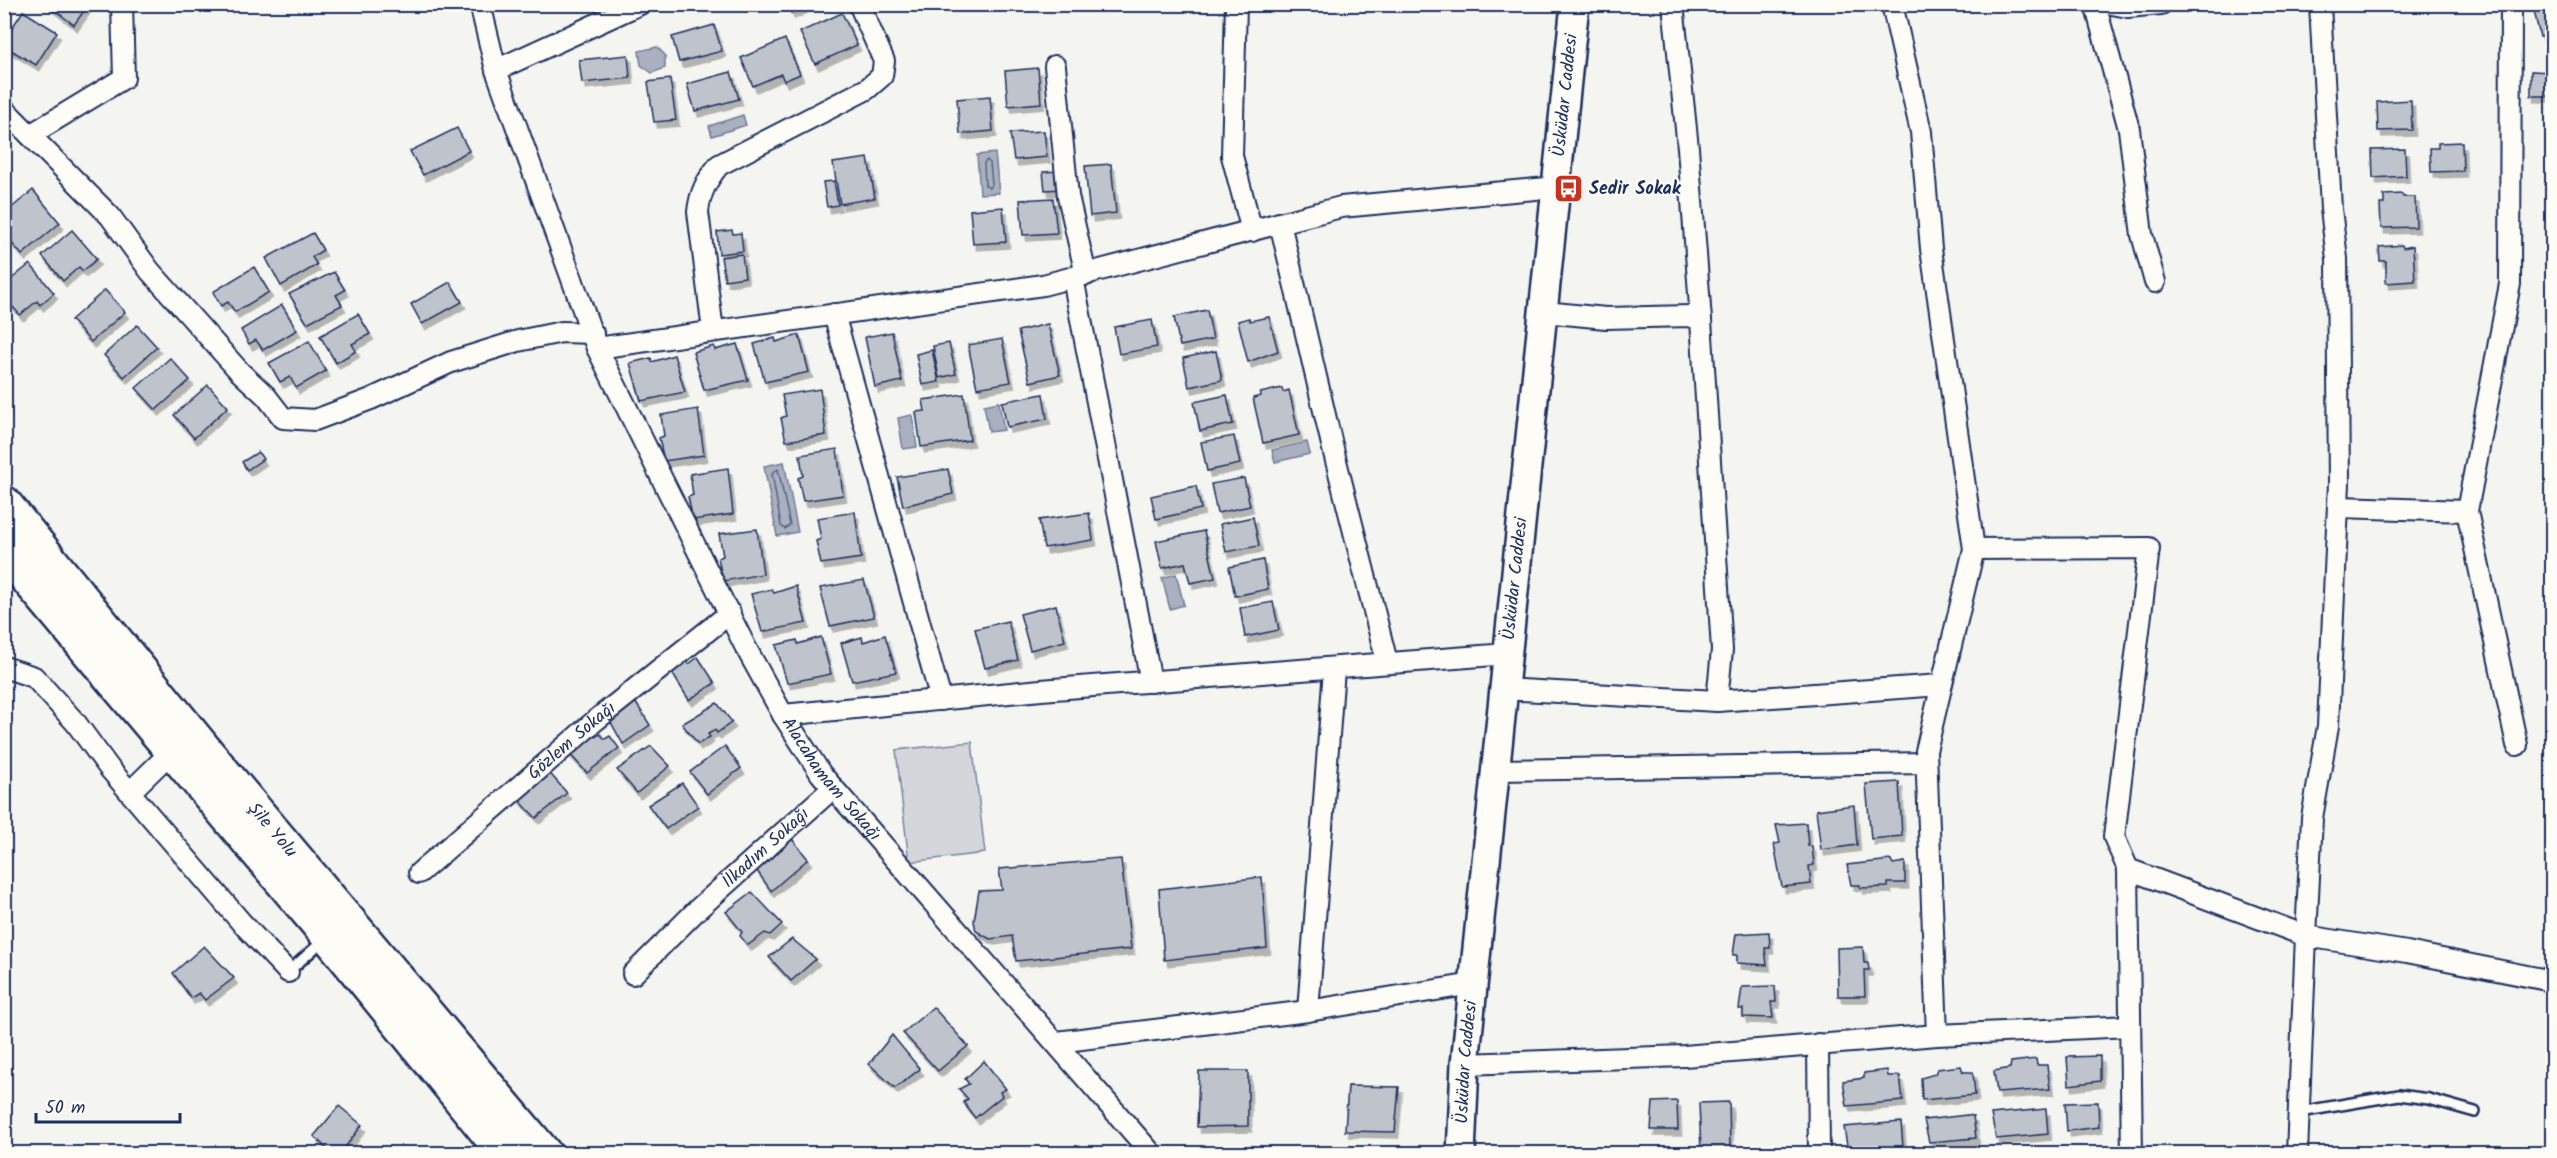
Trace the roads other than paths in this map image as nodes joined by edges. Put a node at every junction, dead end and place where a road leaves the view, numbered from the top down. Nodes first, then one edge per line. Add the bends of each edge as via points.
1 (122, 4) edge
2 (480, 4) edge
3 (640, 4) edge
4 (859, 4) edge
5 (1236, 4) edge
6 (1575, 4) edge
7 (1673, 4) edge
8 (1892, 4) edge
9 (2095, 4) edge
10 (2112, 4) edge
11 (2161, 4) edge
12 (2320, 4) edge
13 (2511, 4) edge
14 (1055, 66) dead end
15 (496, 70) junction
16 (4, 110) edge
17 (30, 135) junction
18 (1557, 187) junction
19 (1280, 223) junction
20 (1252, 231) junction
21 (1079, 276) junction
22 (2155, 282) dead end
23 (1544, 312) junction
24 (834, 314) junction
25 (1701, 320) junction
26 (713, 331) junction
27 (595, 340) junction
28 (4, 503) edge
29 (2338, 507) junction
30 (2467, 511) junction
31 (1974, 549) junction
32 (4, 551) edge
33 (730, 613) junction
34 (1506, 654) junction
35 (1387, 662) junction
36 (4, 667) edge
37 (1334, 669) junction
38 (1151, 682) junction
39 (1941, 685) junction
40 (1503, 689) junction
41 (941, 700) junction
42 (1717, 701) junction
43 (783, 715) junction
44 (2517, 745) dead end
45 (171, 752) junction
46 (1926, 763) junction
47 (1495, 771) junction
48 (833, 788) junction
49 (130, 792) junction
50 (2128, 869) junction
51 (419, 873) dead end
52 (328, 936) junction
53 (2306, 936) junction
54 (288, 972) joint
55 (633, 974) dead end
56 (2553, 981) edge
57 (1473, 984) junction
58 (1308, 1011) junction
59 (2130, 1026) junction
60 (1937, 1035) junction
61 (1057, 1042) junction
62 (1818, 1044) junction
63 (1465, 1064) junction
64 (2300, 1112) junction
65 (2475, 1112) dead end
66 (505, 1154) edge
67 (545, 1154) edge
68 (1152, 1154) edge
69 (1461, 1154) edge
70 (1819, 1154) edge
71 (2132, 1154) edge
72 (2297, 1154) edge

1 - 17 street via 124,78
2 - 15 street, Alacahamam Sokağı
3 - 15 street
4 - 26 street via 884,60 882,76 867,89 719,165 706,182 698,212
5 - 20 street via 1232,156
6 - 18 main road, Üsküdar Caddesi
7 - 25 street
8 - 31 street via 1921,132 1931,249
9 - 22 street via 2129,129 2142,235
10 - 11 street
12 - 29 street via 2337,259
13 - 30 street via 2510,284
14 - 21 street
15 - 27 street, Alacahamam Sokağı
16 - 17 street
17 - 27 street via 110,216 150,271 284,418 315,420 451,362 519,341 562,333
18 - 19 street via 1341,207
18 - 23 main road, Üsküdar Caddesi
19 - 20 street
19 - 35 street
20 - 21 street
21 - 24 street via 1043,285
21 - 38 street
23 - 25 street via 1606,318 1690,316
23 - 34 main road, Üsküdar Caddesi
24 - 26 street
24 - 41 street
25 - 42 street via 1722,650
26 - 27 street
27 - 33 street, Alacahamam Sokağı
28 - 67 highway, Şile Yolu via 216,764
29 - 30 street
29 - 53 street via 2328,726 2312,818
30 - 44 street
31 - 39 street
31 - 50 street via 2150,548 2114,837
32 - 45 highway, Şile Yolu
33 - 43 street, Alacahamam Sokağı
33 - 51 street, Gözlem Sokağı via 596,720
34 - 35 street
34 - 40 main road, Üsküdar Caddesi
35 - 37 street
36 - 49 street via 34,677
37 - 38 street
37 - 58 street
38 - 41 street
39 - 42 street
39 - 46 street
40 - 42 street
40 - 47 main road, Üsküdar Caddesi
41 - 43 street
43 - 48 street, Alacahamam Sokağı
45 - 49 street
45 - 52 highway, Şile Yolu
46 - 47 street
46 - 60 street
47 - 57 main road, Üsküdar Caddesi
48 - 55 street, İlkadım Sokağı via 698,909
48 - 61 street, Alacahamam Sokağı
49 - 54 street
50 - 53 street
50 - 59 street
52 - 54 lane
52 - 66 highway, Şile Yolu
53 - 56 street
53 - 64 street
57 - 58 street
57 - 63 main road, Üsküdar Caddesi
58 - 61 street
59 - 60 street
59 - 71 street
60 - 62 street
61 - 68 street, Alacahamam Sokağı
62 - 63 street via 1684,1056
62 - 70 street
63 - 69 main road, Üsküdar Caddesi
64 - 65 lane via 2399,1095
64 - 72 street

